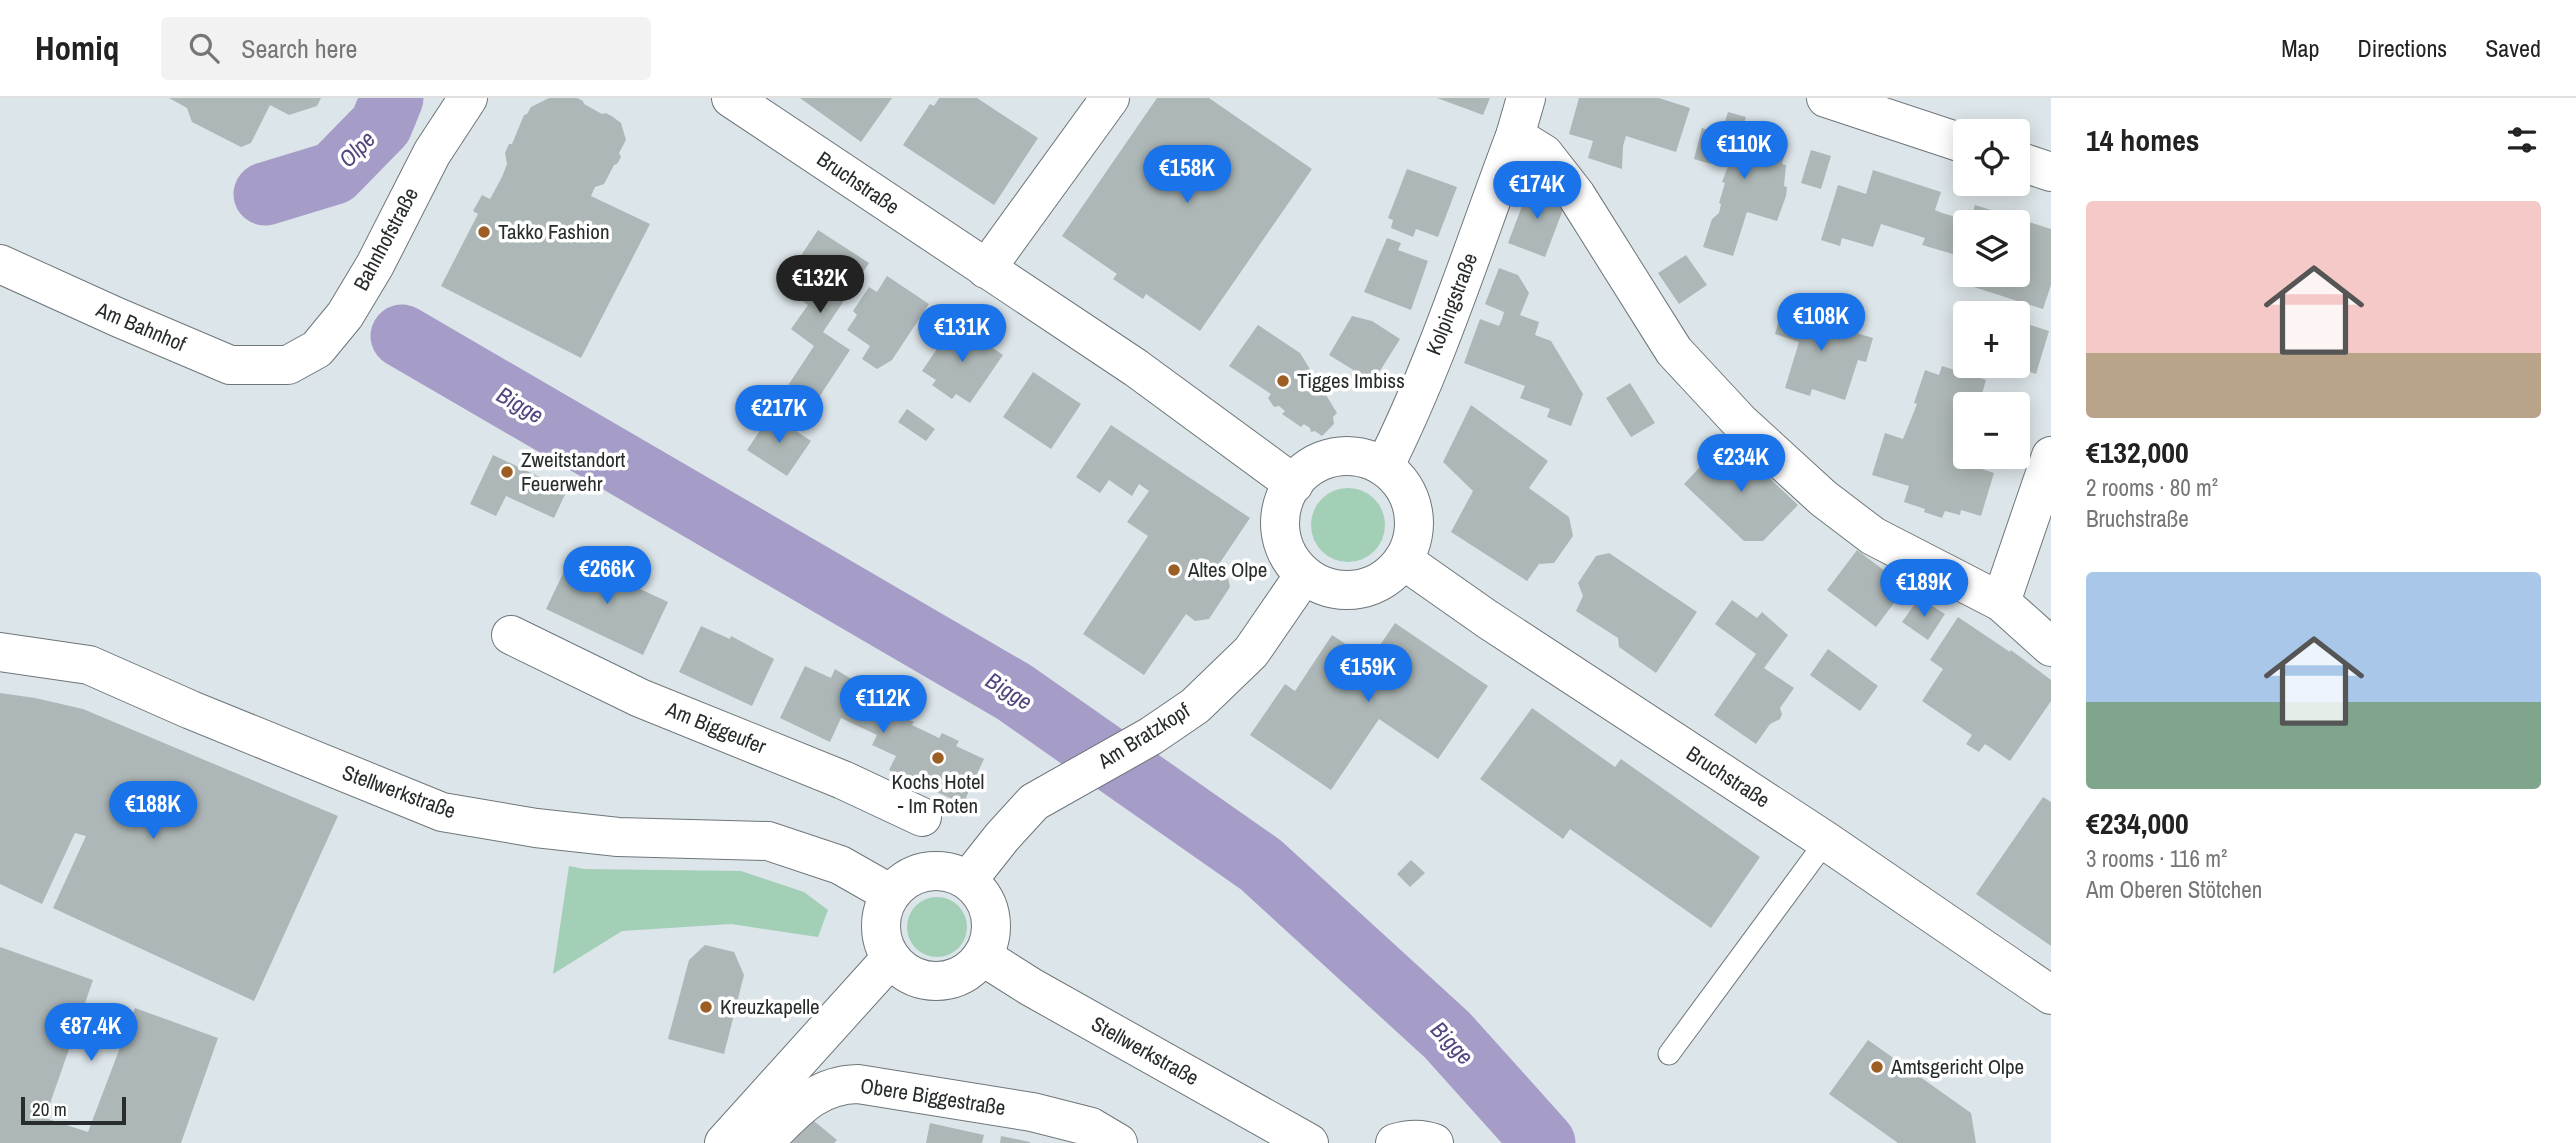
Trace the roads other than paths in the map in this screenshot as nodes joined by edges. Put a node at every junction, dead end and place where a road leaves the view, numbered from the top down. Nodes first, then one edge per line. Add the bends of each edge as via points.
1 (468, 98) edge
2 (731, 98) edge
3 (1110, 98) edge
4 (1526, 98) edge
5 (1826, 98) edge
6 (1514, 136) junction
7 (1953, 140) edge
8 (2030, 165) edge
9 (2051, 172) edge
10 (0, 264) edge
11 (986, 269) junction
12 (288, 365) joint
13 (2051, 456) edge
14 (1384, 467) junction
15 (1294, 484) junction
16 (1403, 560) junction
17 (1304, 575) junction
18 (2001, 602) junction
19 (511, 635) dead end
20 (2051, 647) edge
21 (0, 652) edge
22 (922, 817) dead end
23 (1826, 841) junction
24 (968, 880) junction
25 (891, 894) junction
26 (982, 956) junction
27 (891, 958) junction
28 (2051, 995) edge
29 (1669, 1054) dead end
30 (725, 1142) edge
31 (763, 1143) edge
32 (1118, 1143) edge
33 (1309, 1143) edge
34 (1395, 1143) edge
35 (1434, 1143) edge

1 - 12 street, Bahnhofstraße via 432,153 345,315 317,349
2 - 11 street, Bruchstraße
3 - 11 street
4 - 6 street, Kolpingstraße
5 - 7 street
6 - 14 street, Kolpingstraße via 1419,391
6 - 18 street via 1544,154 1576,195 1675,351 1740,422 1823,498 1873,536
8 - 9 street
10 - 12 street, Am Bahnhof via 230,365
11 - 15 street, Bruchstraße via 1136,368
13 - 18 street
14 - 15 street via 1366,459 1326,460 1308,469
14 - 16 street via 1410,500 1412,541
15 - 17 street via 1284,501 1282,541 1290,560
16 - 17 street via 1388,577 1345,591
16 - 23 street, Bruchstraße
17 - 24 street, Am Bratzkopf via 1251,652 1187,713 1034,802
18 - 20 street
19 - 22 street, Am Biggeufer via 640,698
21 - 25 street, Stellwerkstraße via 89,665 442,812 618,837 768,841 840,865
23 - 28 street, Bruchstraße
23 - 29 lane
24 - 25 street via 952,872 918,873 902,881
24 - 26 street via 984,899 992,924
25 - 27 street via 881,919
26 - 27 street via 970,970 937,981 919,979
26 - 33 street, Stellwerkstraße
27 - 30 street
31 - 32 street, Obere Biggestraße via 816,1093 838,1084 1032,1112 1091,1127
34 - 35 street

